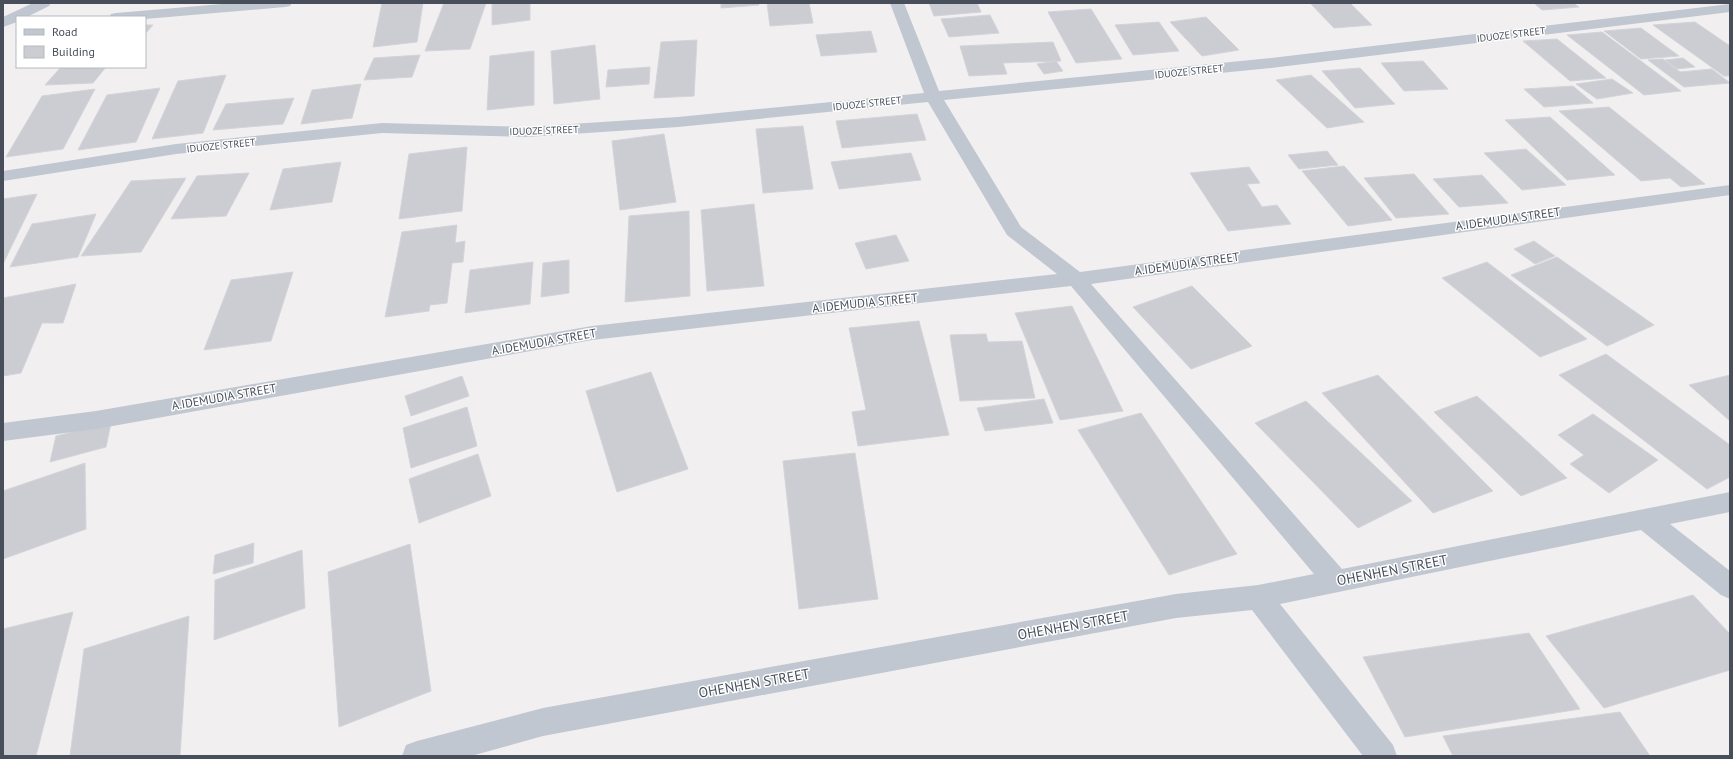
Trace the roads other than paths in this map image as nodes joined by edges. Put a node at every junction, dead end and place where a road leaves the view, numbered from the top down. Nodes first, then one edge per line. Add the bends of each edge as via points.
1 (44, 3) edge
2 (285, 3) edge
3 (897, 3) edge
4 (1730, 8) edge
5 (128, 16) edge
6 (3, 22) edge
7 (16, 25) edge
8 (3, 26) edge
9 (934, 96) junction
10 (3, 176) edge
11 (1730, 190) edge
12 (1076, 279) junction
13 (3, 432) edge
14 (1730, 502) edge
15 (1645, 519) junction
16 (1336, 581) junction
17 (1730, 587) edge
18 (1258, 597) junction
19 (417, 756) edge
20 (1382, 756) edge

1 - 6 street
2 - 5 street
3 - 9 street
4 - 9 street, IDUOZE STREET via 1271,63
7 - 8 street
9 - 10 street, IDUOZE STREET via 678,122 526,132 382,128 176,149
9 - 12 street via 1014,231
11 - 12 street, A.IDEMUDIA STREET
12 - 13 street, A.IDEMUDIA STREET via 592,333 104,418
12 - 16 street
14 - 15 street, OHENHEN STREET
15 - 16 street, OHENHEN STREET
15 - 17 street
16 - 18 street, OHENHEN STREET
18 - 19 street, OHENHEN STREET via 1176,606 543,722
18 - 20 street

